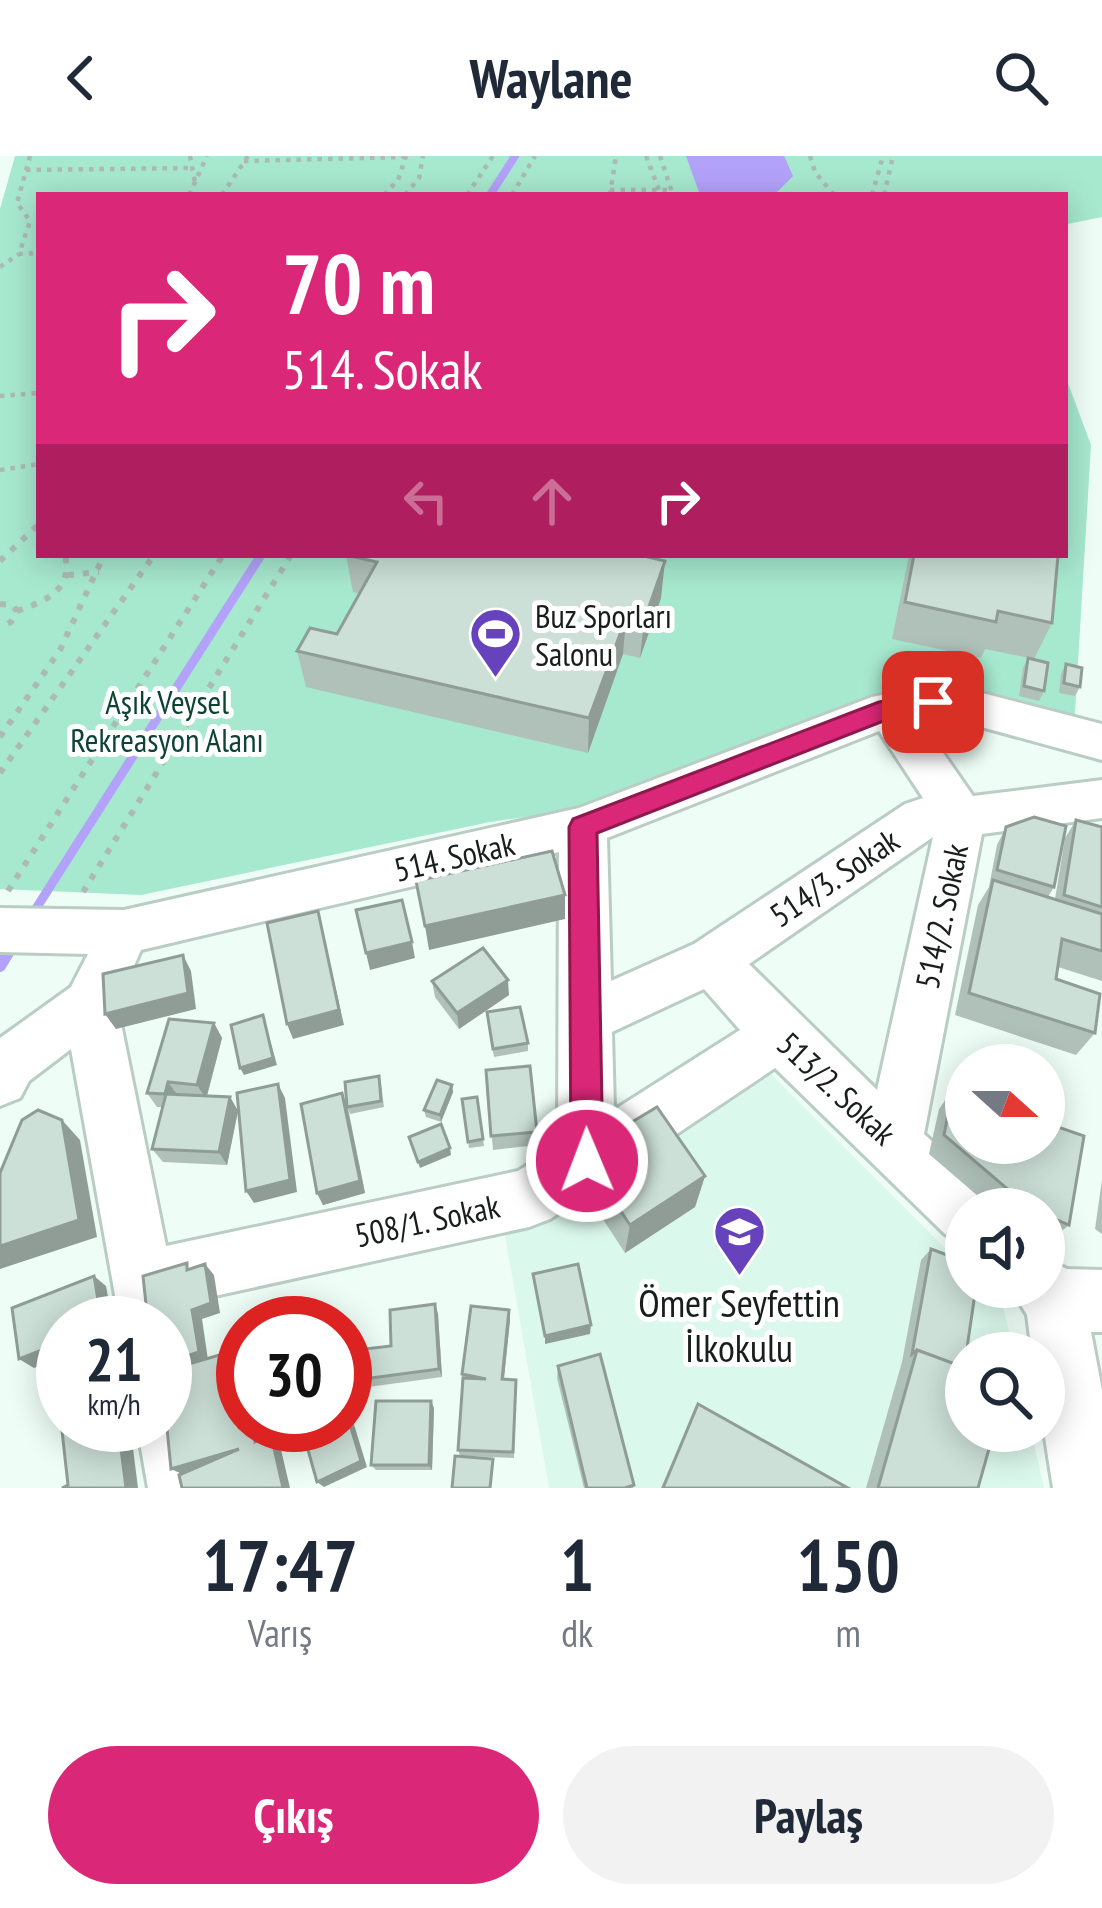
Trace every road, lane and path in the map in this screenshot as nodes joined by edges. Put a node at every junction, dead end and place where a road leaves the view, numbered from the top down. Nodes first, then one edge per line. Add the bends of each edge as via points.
1 (30, 156) edge
2 (190, 156) edge
3 (207, 156) edge
4 (406, 156) edge
5 (423, 156) edge
6 (493, 156) edge
7 (536, 156) edge
8 (616, 156) edge
9 (646, 156) edge
10 (660, 156) edge
11 (810, 156) edge
12 (883, 156) edge
13 (893, 156) edge
14 (246, 159) edge
15 (190, 168) junction
16 (26, 170) junction
17 (195, 182) junction
18 (190, 192) edge
19 (224, 192) edge
20 (387, 192) edge
21 (407, 192) edge
22 (469, 192) edge
23 (514, 192) edge
24 (610, 192) edge
25 (661, 192) edge
26 (673, 192) edge
27 (832, 192) edge
28 (873, 192) edge
29 (885, 192) edge
30 (36, 253) edge
31 (20, 254) junction
32 (0, 267) edge
33 (36, 393) edge
34 (0, 396) edge
35 (36, 464) edge
36 (0, 470) edge
37 (36, 526) edge
38 (65, 558) edge
39 (103, 558) edge
40 (152, 558) edge
41 (221, 558) edge
42 (289, 558) edge
43 (0, 561) edge
44 (99, 572) junction
45 (68, 575) junction
46 (0, 604) edge
47 (17, 610) junction
48 (0, 627) edge
49 (888, 709) junction
50 (0, 737) edge
51 (1102, 742) edge
52 (0, 773) edge
53 (1102, 799) edge
54 (962, 818) junction
55 (583, 827) junction
56 (0, 904) edge
57 (0, 930) edge
58 (59, 931) junction
59 (124, 932) junction
60 (712, 960) junction
61 (90, 1004) junction
62 (585, 1019) junction
63 (779, 1035) junction
64 (0, 1081) edge
65 (894, 1142) junction
66 (587, 1161) junction
67 (945, 1192) edge
68 (146, 1296) edge
69 (169, 1296) edge
70 (1066, 1296) edge
71 (174, 1452) edge
72 (181, 1488) edge
73 (1086, 1488) edge

1 - 16 path
2 - 15 path
3 - 17 path
4 - 14 path
4 - 20 path
5 - 21 path
6 - 22 path
7 - 23 path
8 - 24 path
9 - 25 path
10 - 26 path
11 - 27 path
12 - 28 path
13 - 29 path
14 - 19 path
15 - 16 path
15 - 17 path
16 - 31 path via 17,203 30,221
17 - 18 path
25 - 26 path
30 - 31 path
31 - 32 path
33 - 34 path
35 - 36 path
37 - 43 path
38 - 45 path
39 - 44 path
40 - 52 path
41 - 56 path
42 - 58 path
44 - 45 path
44 - 50 path
45 - 47 path via 46,602
46 - 47 path
47 - 48 path
49 - 51 street, 514. Sokak via 963,705
49 - 54 street, 514/2. Sokak
49 - 55 street, 514. Sokak
53 - 54 street, 514/3. Sokak
54 - 60 street, 514/3. Sokak via 922,818
54 - 65 street, 514/2. Sokak
55 - 59 street, 514. Sokak
55 - 62 street
57 - 58 street, 514. Sokak
58 - 59 street, 514. Sokak
59 - 61 street
60 - 62 street, 514/3. Sokak
60 - 63 street, 513/2. Sokak
61 - 64 street via 10,1064
61 - 68 street
62 - 66 street
63 - 65 street, 513/2. Sokak
63 - 66 street
65 - 67 street, 513/2. Sokak
66 - 69 street, 508/1. Sokak via 530,1198
70 - 73 street
71 - 72 street

